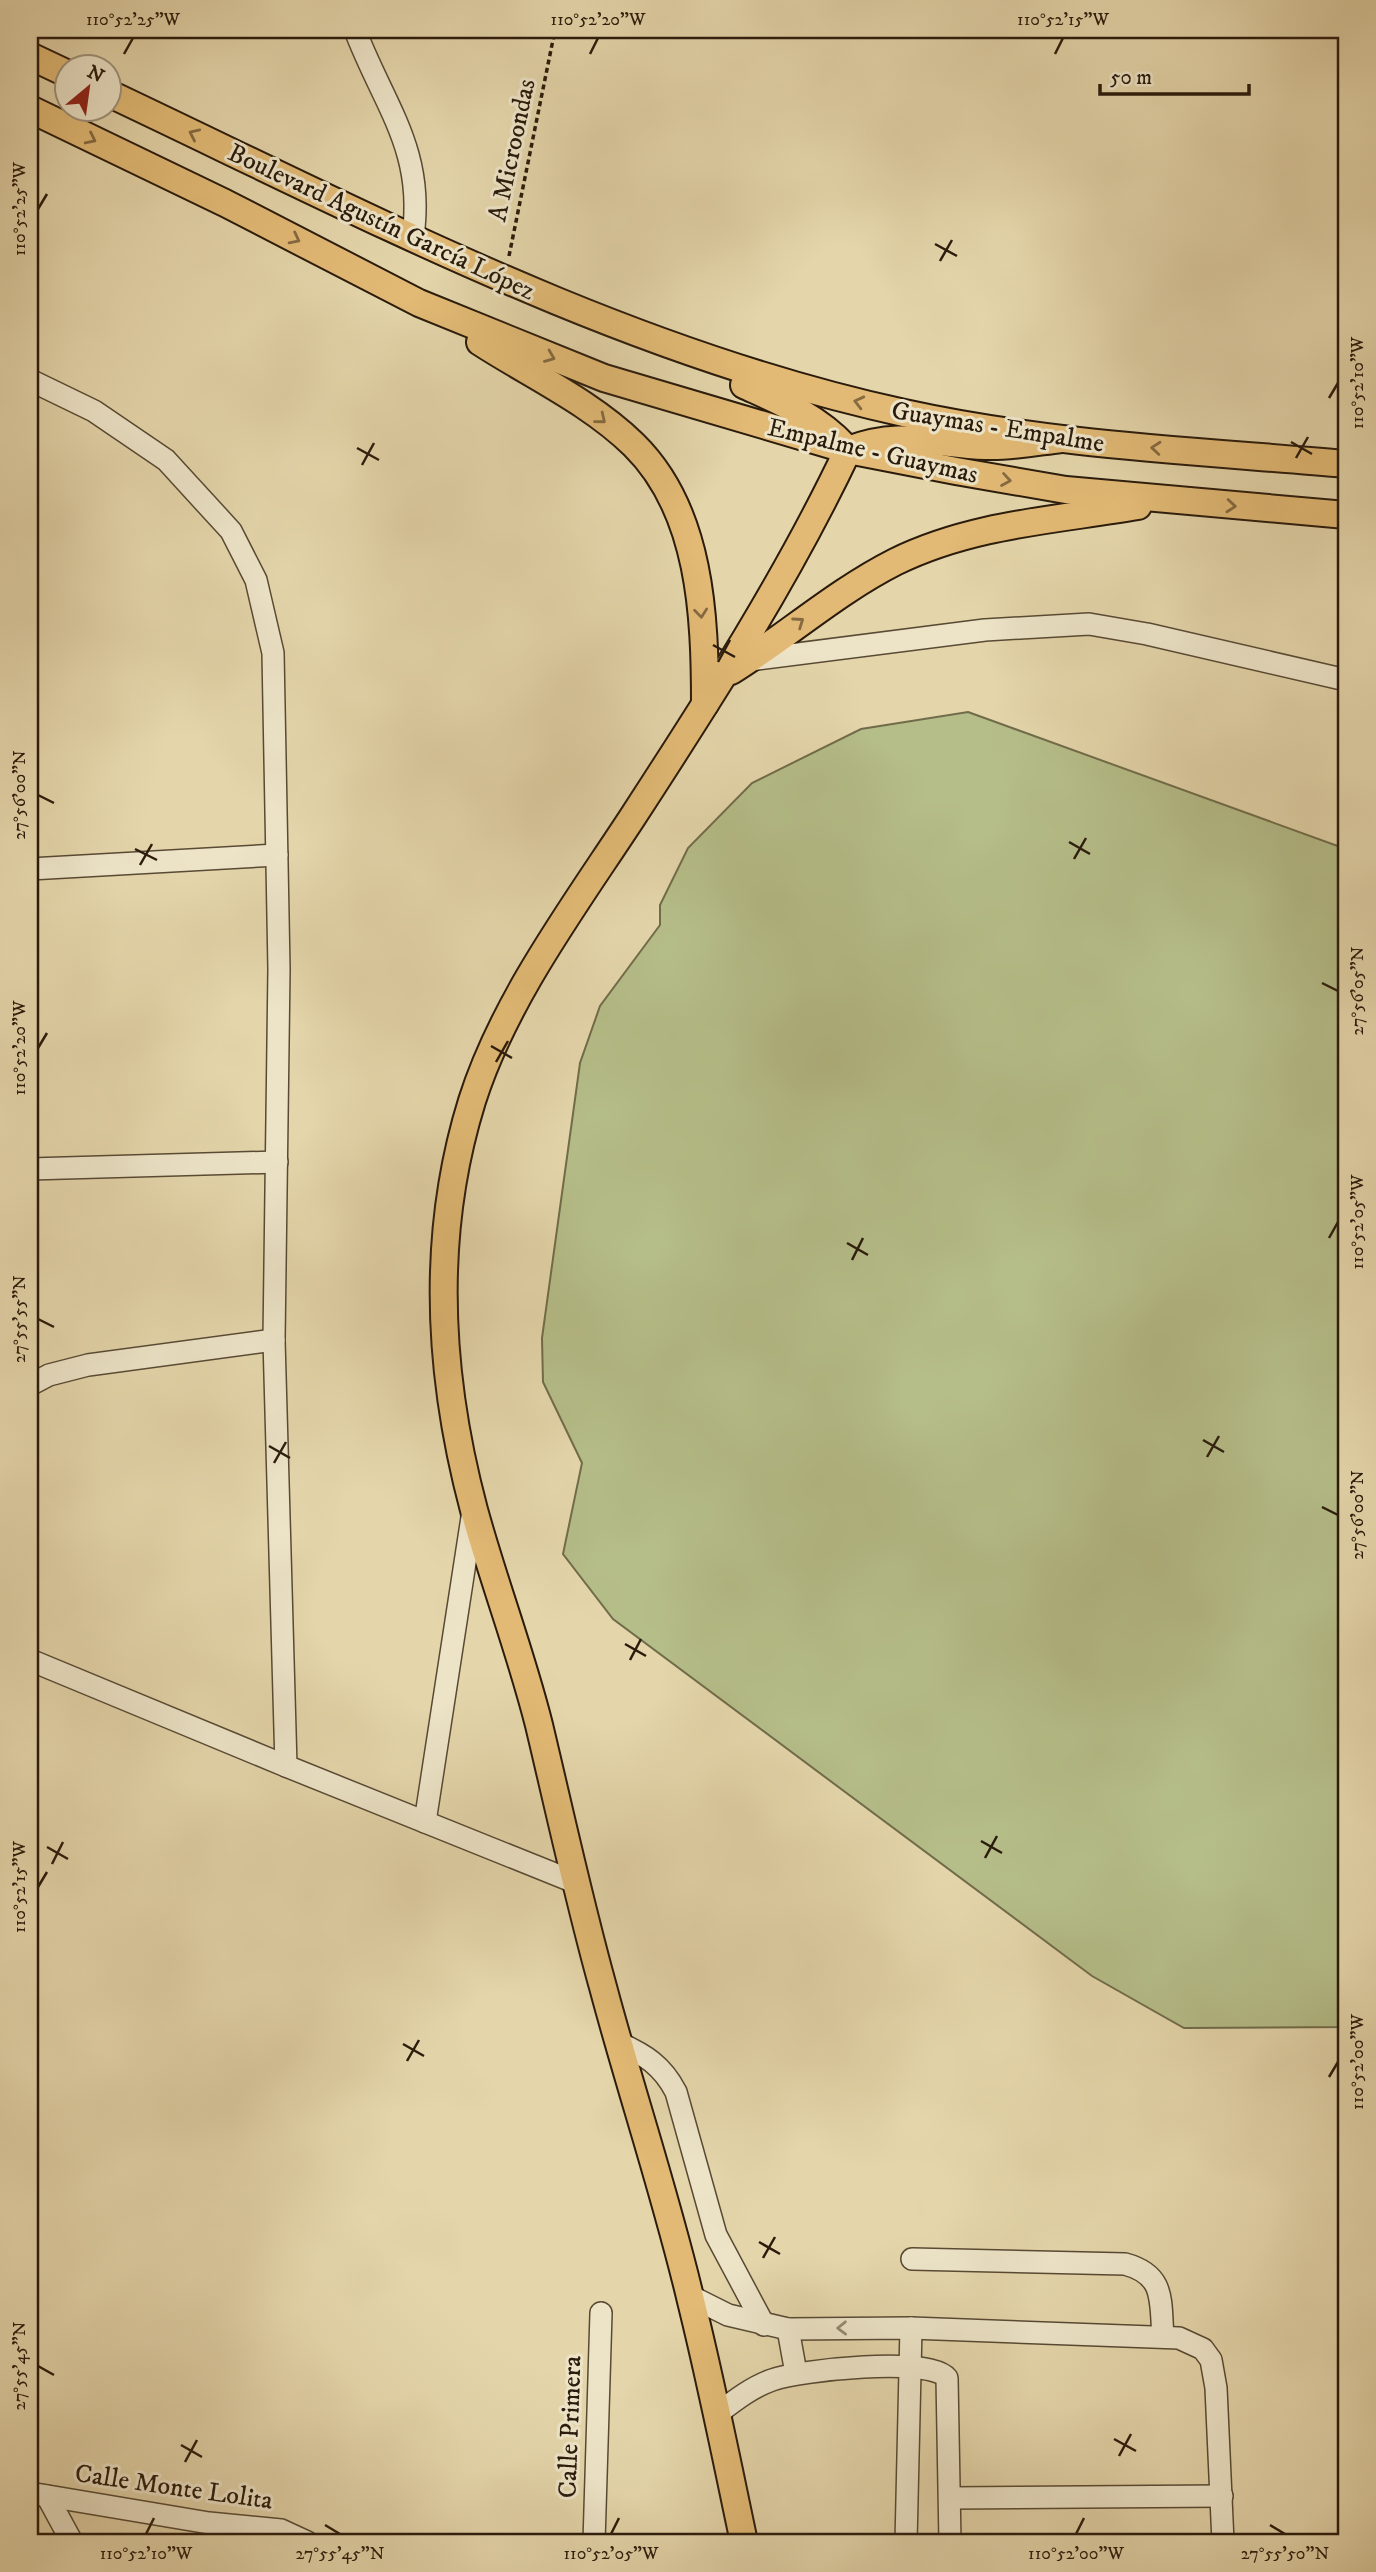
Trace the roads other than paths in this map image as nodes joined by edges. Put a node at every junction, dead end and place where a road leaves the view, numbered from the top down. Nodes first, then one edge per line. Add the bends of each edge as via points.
1 (355, 30) edge
2 (30, 56) edge
3 (52, 67) edge
4 (122, 100) edge
5 (30, 109) edge
6 (413, 236) junction
7 (419, 303) junction
8 (659, 342) junction
9 (30, 380) edge
10 (1061, 439) junction
11 (848, 450) junction
12 (1346, 464) edge
13 (1172, 500) junction
14 (1346, 515) edge
15 (750, 660) junction
16 (724, 676) junction
17 (1346, 680) edge
18 (705, 705) junction
19 (277, 855) junction
20 (30, 869) edge
21 (278, 1162) junction
22 (30, 1169) edge
23 (274, 1339) junction
24 (30, 1385) edge
25 (474, 1508) junction
26 (30, 1660) edge
27 (286, 1766) junction
28 (425, 1822) junction
29 (577, 1882) junction
30 (619, 2043) junction
31 (912, 2259) dead end
32 (690, 2296) junction
33 (601, 2314) dead end
34 (764, 2325) junction
35 (911, 2328) junction
36 (788, 2329) junction
37 (1163, 2337) junction
38 (909, 2367) junction
39 (796, 2373) junction
40 (717, 2414) junction
41 (38, 2494) edge
42 (1222, 2496) junction
43 (951, 2498) junction
44 (72, 2542) edge
45 (307, 2542) edge
46 (594, 2542) edge
47 (744, 2542) edge
48 (906, 2542) edge
49 (950, 2542) edge
50 (1223, 2542) edge

1 - 6 street via 409,152 416,193
2 - 3 main road
6 -> 4 main road, Boulevard Agustín García López
5 -> 7 main road, Boulevard Agustín García López
6 - 8 main road, Boulevard Agustín García López
7 -> 11 main road, Empalme - Guaymas via 604,378
7 -> 18 main road via 591,411 634,445 663,482 682,519 691,553 705,657
10 -> 8 main road, Guaymas - Empalme via 904,413 779,381
8 - 11 main road via 807,414
9 - 19 street via 94,411 166,460 231,531 256,580 273,653
10 - 11 main road via 987,446 893,438
12 -> 10 main road, Guaymas - Empalme
11 -> 13 main road, Empalme - Guaymas via 1066,489
11 - 16 main road via 813,524
13 -> 14 main road, Empalme - Guaymas
15 -> 13 main road via 843,591 896,561 944,542 988,529
15 - 16 main road
15 - 17 street via 985,630 1089,624
16 - 18 main road
18 - 25 main road via 558,931 491,1052 473,1098 453,1171 441,1297 454,1414
19 - 20 street
19 - 21 street
21 - 22 street
21 - 23 street
23 - 24 street via 88,1366 49,1375
23 - 27 street
25 - 28 street
25 - 29 main road via 530,1689
26 - 27 street
27 - 28 street
28 - 29 street
29 - 30 main road
30 - 32 main road
30 - 34 street via 648,2056 666,2073 676,2092 716,2235
31 - 37 street via 1125,2264 1144,2269 1154,2279 1160,2296
32 - 34 street via 728,2315
32 - 40 main road
33 - 46 street, Calle Primera
34 - 36 street
35 -> 36 street
35 - 37 street
35 - 38 street
36 - 39 street
37 - 42 street via 1192,2341 1210,2360 1216,2388
38 - 39 street
38 - 43 street via 932,2367 947,2378
38 - 48 street
39 - 40 street via 771,2380
40 - 47 main road
41 - 44 street
41 - 45 street, Calle Monte Lolita via 209,2523 281,2530
42 - 43 street
42 - 50 street
43 - 49 street

